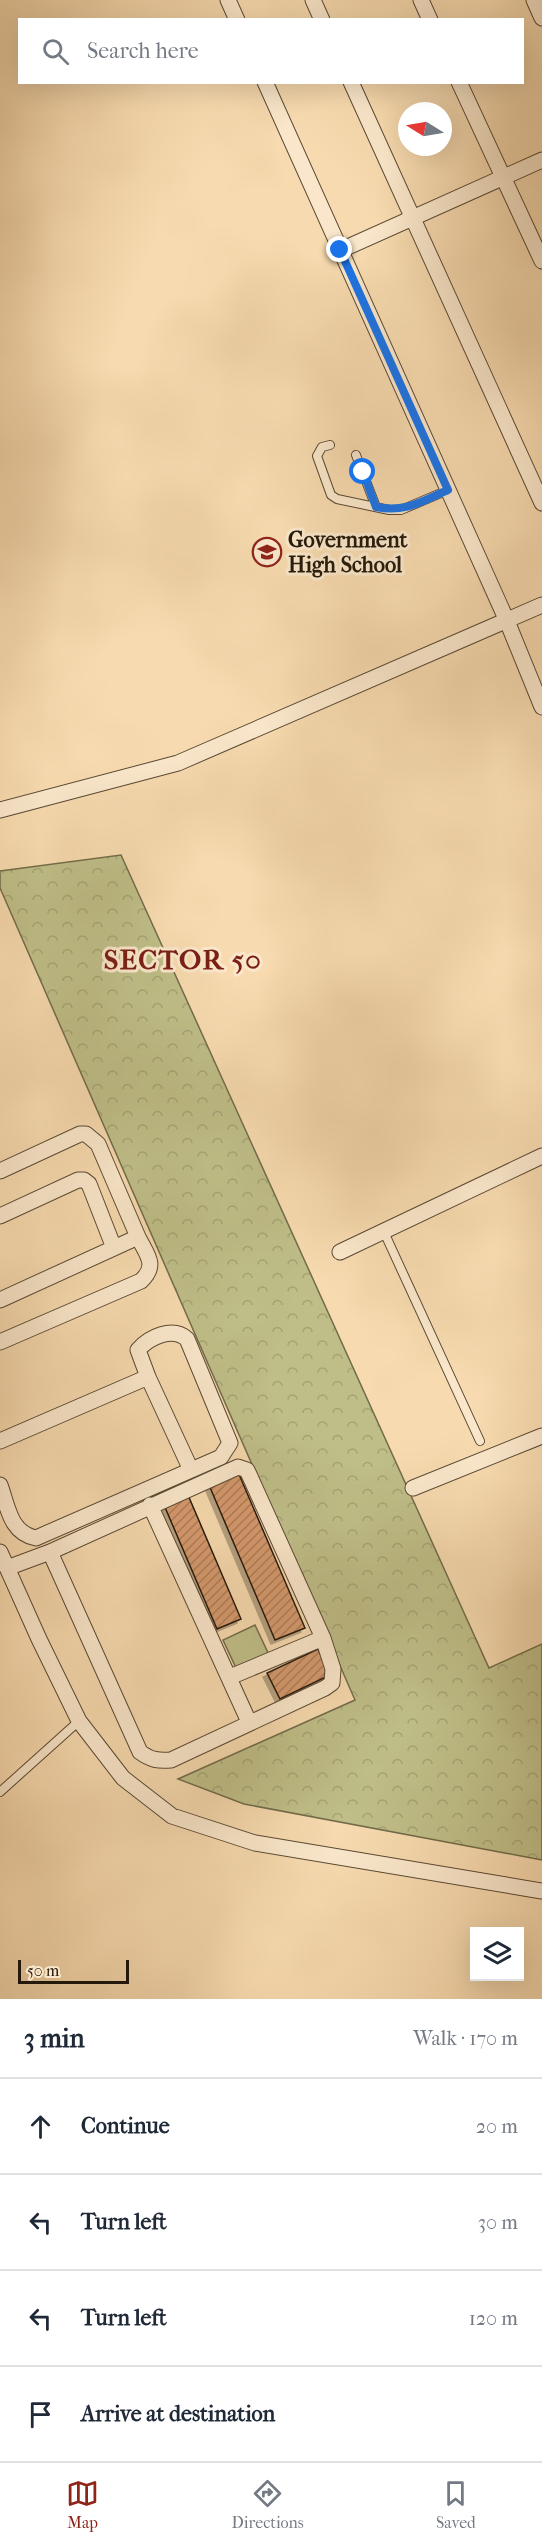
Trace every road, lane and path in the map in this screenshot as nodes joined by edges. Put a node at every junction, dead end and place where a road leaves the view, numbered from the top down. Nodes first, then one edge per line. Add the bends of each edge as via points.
1 (228, 0) edge
2 (313, 0) edge
3 (421, 0) edge
4 (534, 0) edge
5 (236, 18) edge
6 (321, 18) edge
7 (429, 18) edge
8 (542, 18) edge
9 (266, 84) edge
10 (352, 84) edge
11 (460, 84) edge
12 (542, 160) edge
13 (502, 178) junction
14 (413, 218) junction
15 (340, 250) junction
16 (542, 261) edge
17 (330, 445) dead end
18 (356, 454) dead end
19 (448, 490) junction
20 (542, 503) edge
21 (376, 507) junction
22 (542, 604) edge
23 (507, 621) junction
24 (542, 707) edge
25 (0, 810) edge
26 (542, 1156) edge
27 (0, 1171) edge
28 (0, 1216) edge
29 (384, 1232) junction
30 (138, 1237) junction
31 (114, 1248) junction
32 (340, 1252) dead end
33 (0, 1300) edge
34 (0, 1342) edge
35 (148, 1377) junction
36 (542, 1436) edge
37 (0, 1441) edge
38 (480, 1442) dead end
39 (191, 1470) junction
40 (0, 1485) edge
41 (413, 1488) dead end
42 (150, 1505) junction
43 (0, 1552) edge
44 (50, 1552) junction
45 (7, 1568) junction
46 (323, 1638) junction
47 (230, 1677) junction
48 (79, 1721) junction
49 (249, 1722) junction
50 (0, 1792) edge
51 (542, 1891) edge

1 - 5 street
2 - 6 street
3 - 7 street
4 - 8 street
9 - 15 street
10 - 14 street
11 - 13 street
12 - 13 street
13 - 14 street
13 - 16 street
14 - 15 street
14 - 20 street
15 - 19 street
17 - 21 lane via 322,447 317,456 331,495
18 - 21 lane
19 - 21 lane via 401,510
19 - 23 street
22 - 23 street
23 - 24 street
23 - 25 street via 178,763
26 - 29 street
27 - 30 street via 86,1134 98,1143
28 - 31 street via 84,1180
29 - 32 street
29 - 38 lane
30 - 31 street
30 - 34 street via 151,1262 150,1273 141,1281
31 - 33 street
35 - 37 street
35 - 39 street
35 - 39 street via 138,1350 145,1343 180,1332 187,1339 230,1443 221,1457
36 - 41 street
39 - 40 street via 36,1538 16,1529
42 - 44 street
42 - 46 street via 238,1467 247,1470
42 - 47 street
43 - 45 street
44 - 45 street
44 - 49 street via 140,1752 158,1761 171,1760
45 - 48 street
46 - 47 street
46 - 49 street via 333,1669 332,1683
47 - 49 street
48 - 50 lane
48 - 51 street via 123,1778 172,1816 255,1843

